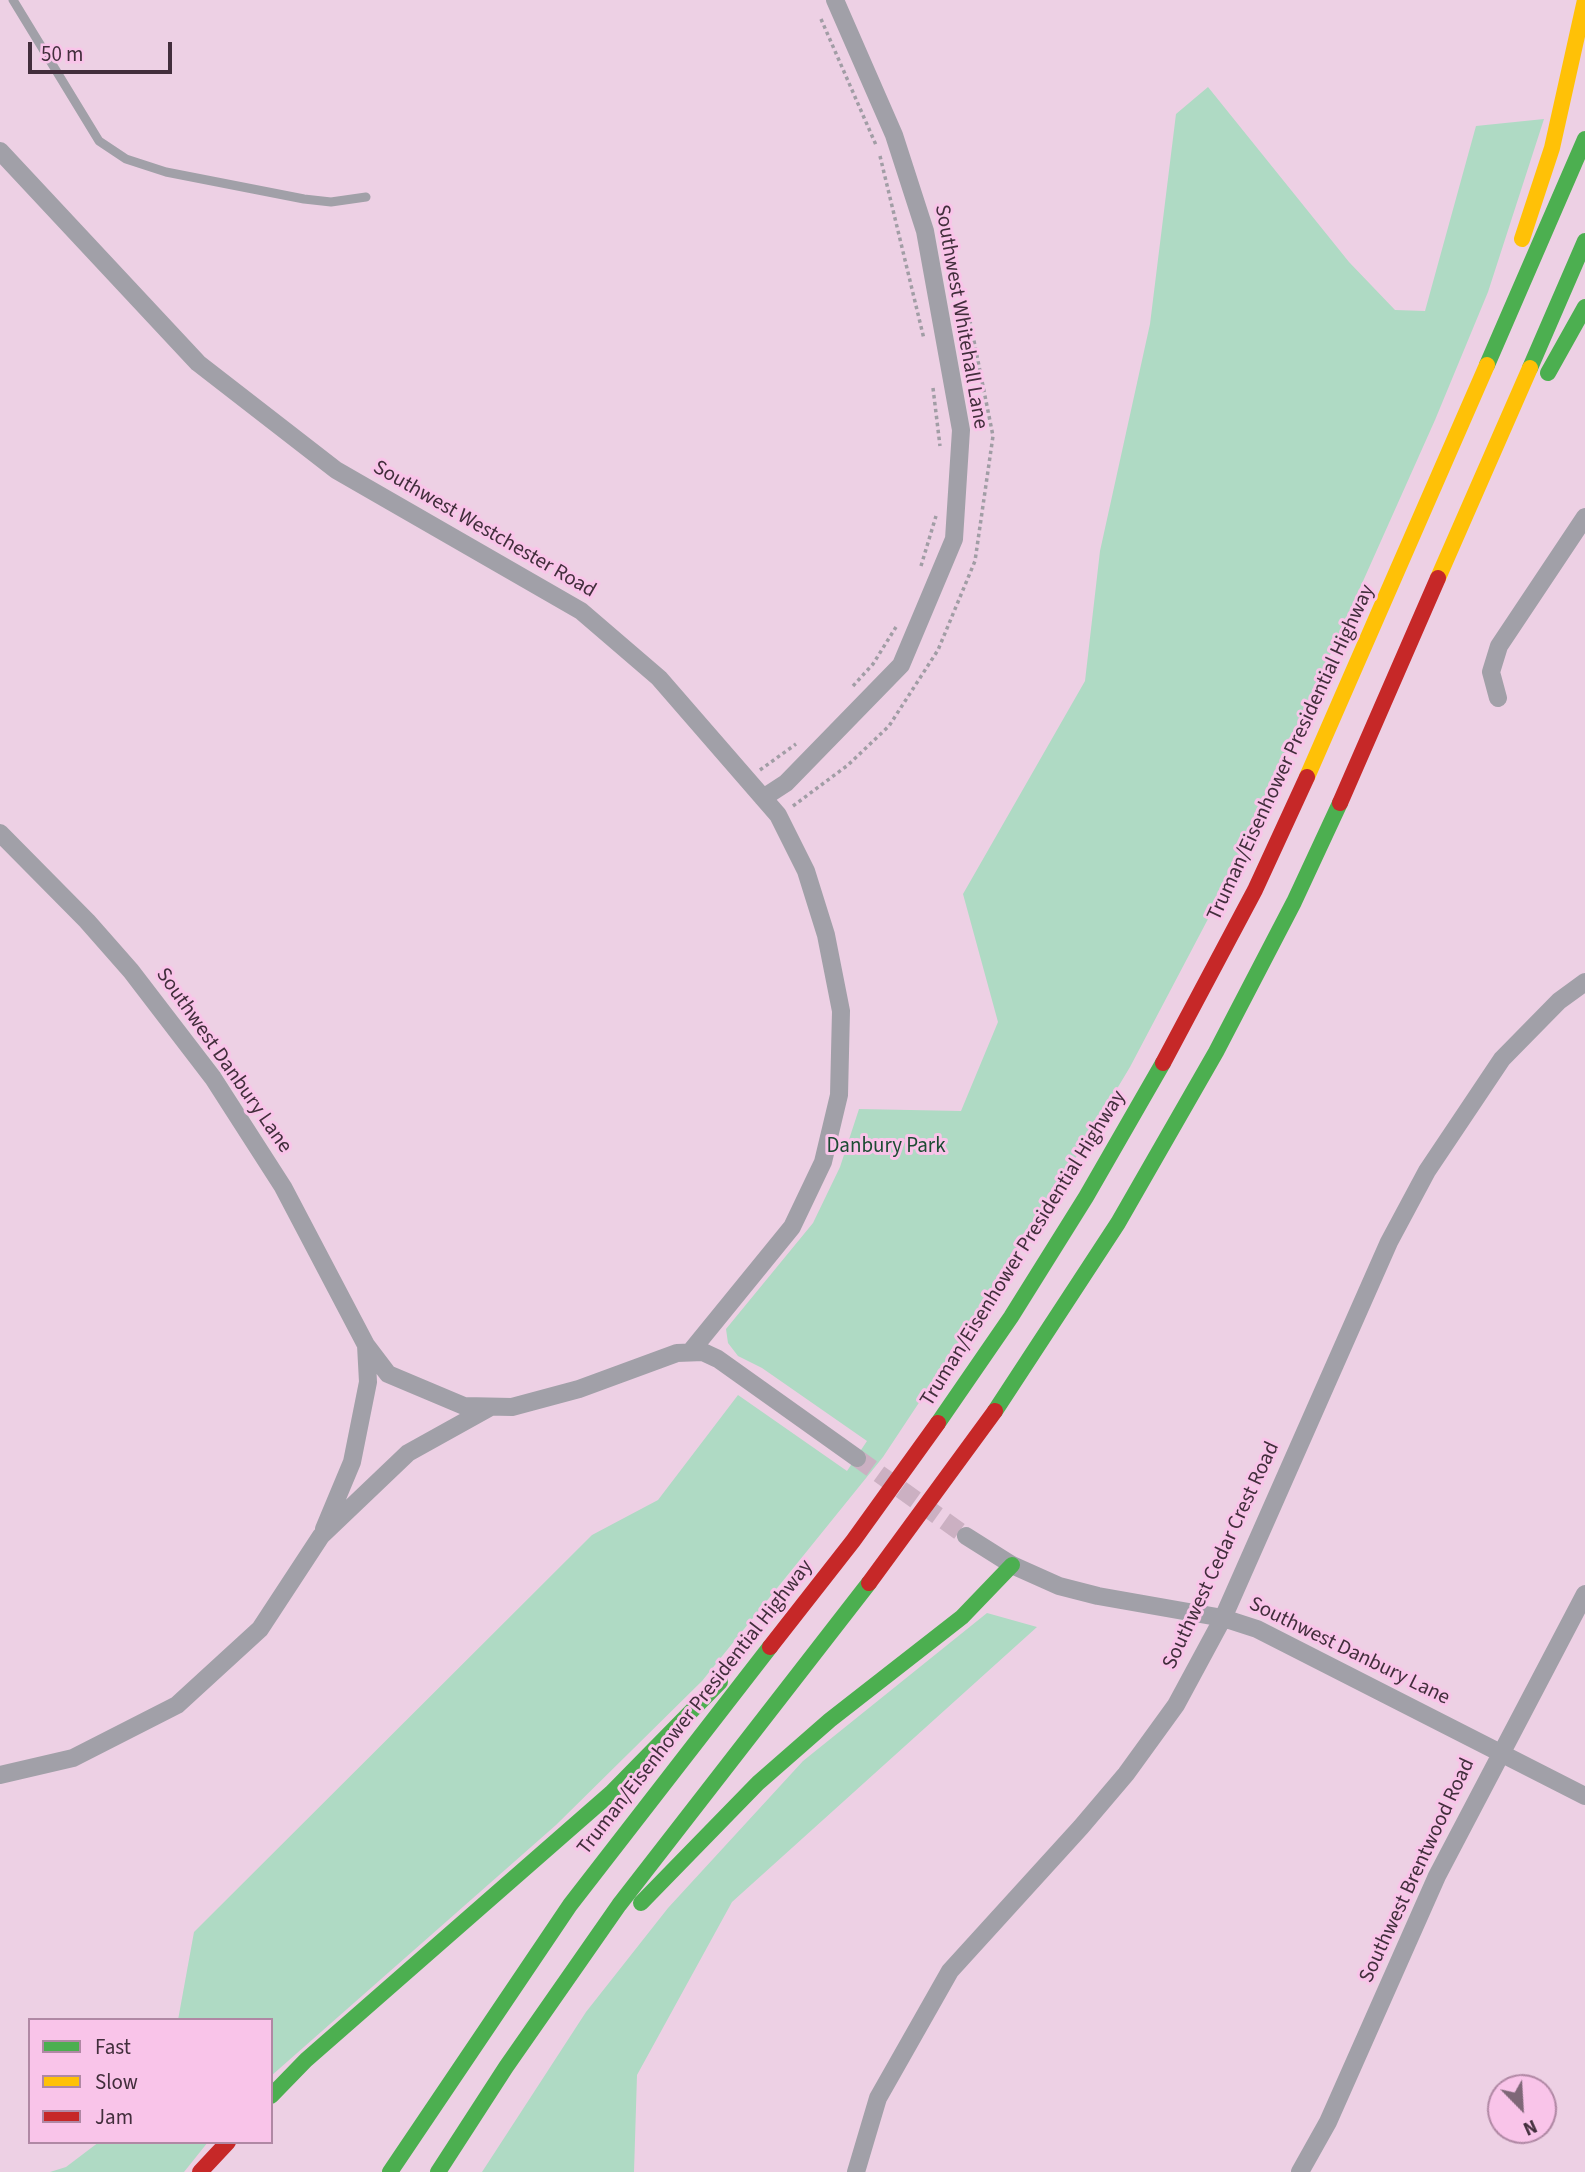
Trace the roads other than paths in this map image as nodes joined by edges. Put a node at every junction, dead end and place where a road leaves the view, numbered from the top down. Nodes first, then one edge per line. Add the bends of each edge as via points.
1 (13, 0) edge
2 (835, 0) edge
3 (1585, 0) edge
4 (1585, 139) edge
5 (0, 151) edge
6 (366, 197) dead end
7 (1585, 242) edge
8 (1585, 307) edge
9 (1472, 400) junction
10 (1585, 517) edge
11 (1456, 539) junction
12 (1498, 698) dead end
13 (763, 798) junction
14 (0, 833) edge
15 (1585, 982) edge
16 (366, 1345) junction
17 (691, 1351) junction
18 (489, 1408) junction
19 (857, 1458) tunnel mouth
20 (321, 1536) junction
21 (965, 1536) tunnel mouth
22 (853, 1541) junction
23 (1012, 1565) junction
24 (1585, 1594) edge
25 (1223, 1618) junction
26 (1499, 1753) junction
27 (0, 1776) edge
28 (1585, 1796) edge
29 (568, 1976) junction
30 (506, 2067) junction
31 (273, 2094) edge
32 (228, 2144) edge
33 (229, 2144) edge
34 (200, 2172) edge
35 (212, 2172) edge
36 (390, 2172) edge
37 (438, 2172) edge
38 (455, 2172) edge
39 (856, 2172) edge
40 (1300, 2172) edge

1 - 6 lane via 99,141 126,159 166,172 304,200
2 - 13 street, Southwest Whitehall Lane via 894,135 925,230 961,430 954,539 901,665 786,783
3 - 9 highway via 1552,148
4 - 9 highway, Truman/Eisenhower Presidential Highway
5 - 13 street, Southwest Westchester Road via 198,363 336,470 581,611 659,678
7 - 11 highway
8 - 11 highway
9 - 22 highway, Truman/Eisenhower Presidential Highway via 1326,737 1210,976 1086,1196 1017,1306
10 - 12 street via 1499,646 1492,672
11 - 29 highway via 1294,902 1216,1052 1118,1223 1008,1393 915,1524
13 - 17 street, Southwest Westchester Road via 778,815 806,871 826,935 841,1011 839,1095 823,1162 792,1227
14 - 16 street, Southwest Danbury Lane via 131,971 212,1078 283,1187
15 - 25 street, Southwest Cedar Crest Road via 1540,1018 1502,1059 1427,1171 1389,1242
16 - 18 street, Southwest Danbury Lane via 388,1374 405,1384 464,1406
16 - 20 street, Southwest Danbury Lane via 368,1382 352,1462
17 - 18 street, Southwest Danbury Lane via 531,1403
17 - 19 street via 718,1359
18 - 20 street via 408,1453
20 - 27 street via 260,1629 177,1704 73,1758
21 - 23 street, Southwest Danbury Lane
22 - 31 highway via 611,1793
22 - 36 highway, Truman/Eisenhower Presidential Highway via 570,1905
23 - 25 street, Southwest Danbury Lane via 1059,1586 1098,1596
23 - 29 highway via 962,1617 758,1783
24 - 26 street, Southwest Brentwood Road
25 - 26 street, Southwest Danbury Lane via 1257,1629 1344,1671
25 - 39 street, Southwest Cedar Crest Road via 1176,1705 1126,1774 950,1971 878,2098
26 - 28 street, Southwest Danbury Lane
26 - 40 street, Southwest Brentwood Road via 1437,1876 1328,2122
29 - 30 highway
30 - 37 highway
30 - 38 highway
32 - 34 highway
33 - 35 highway

